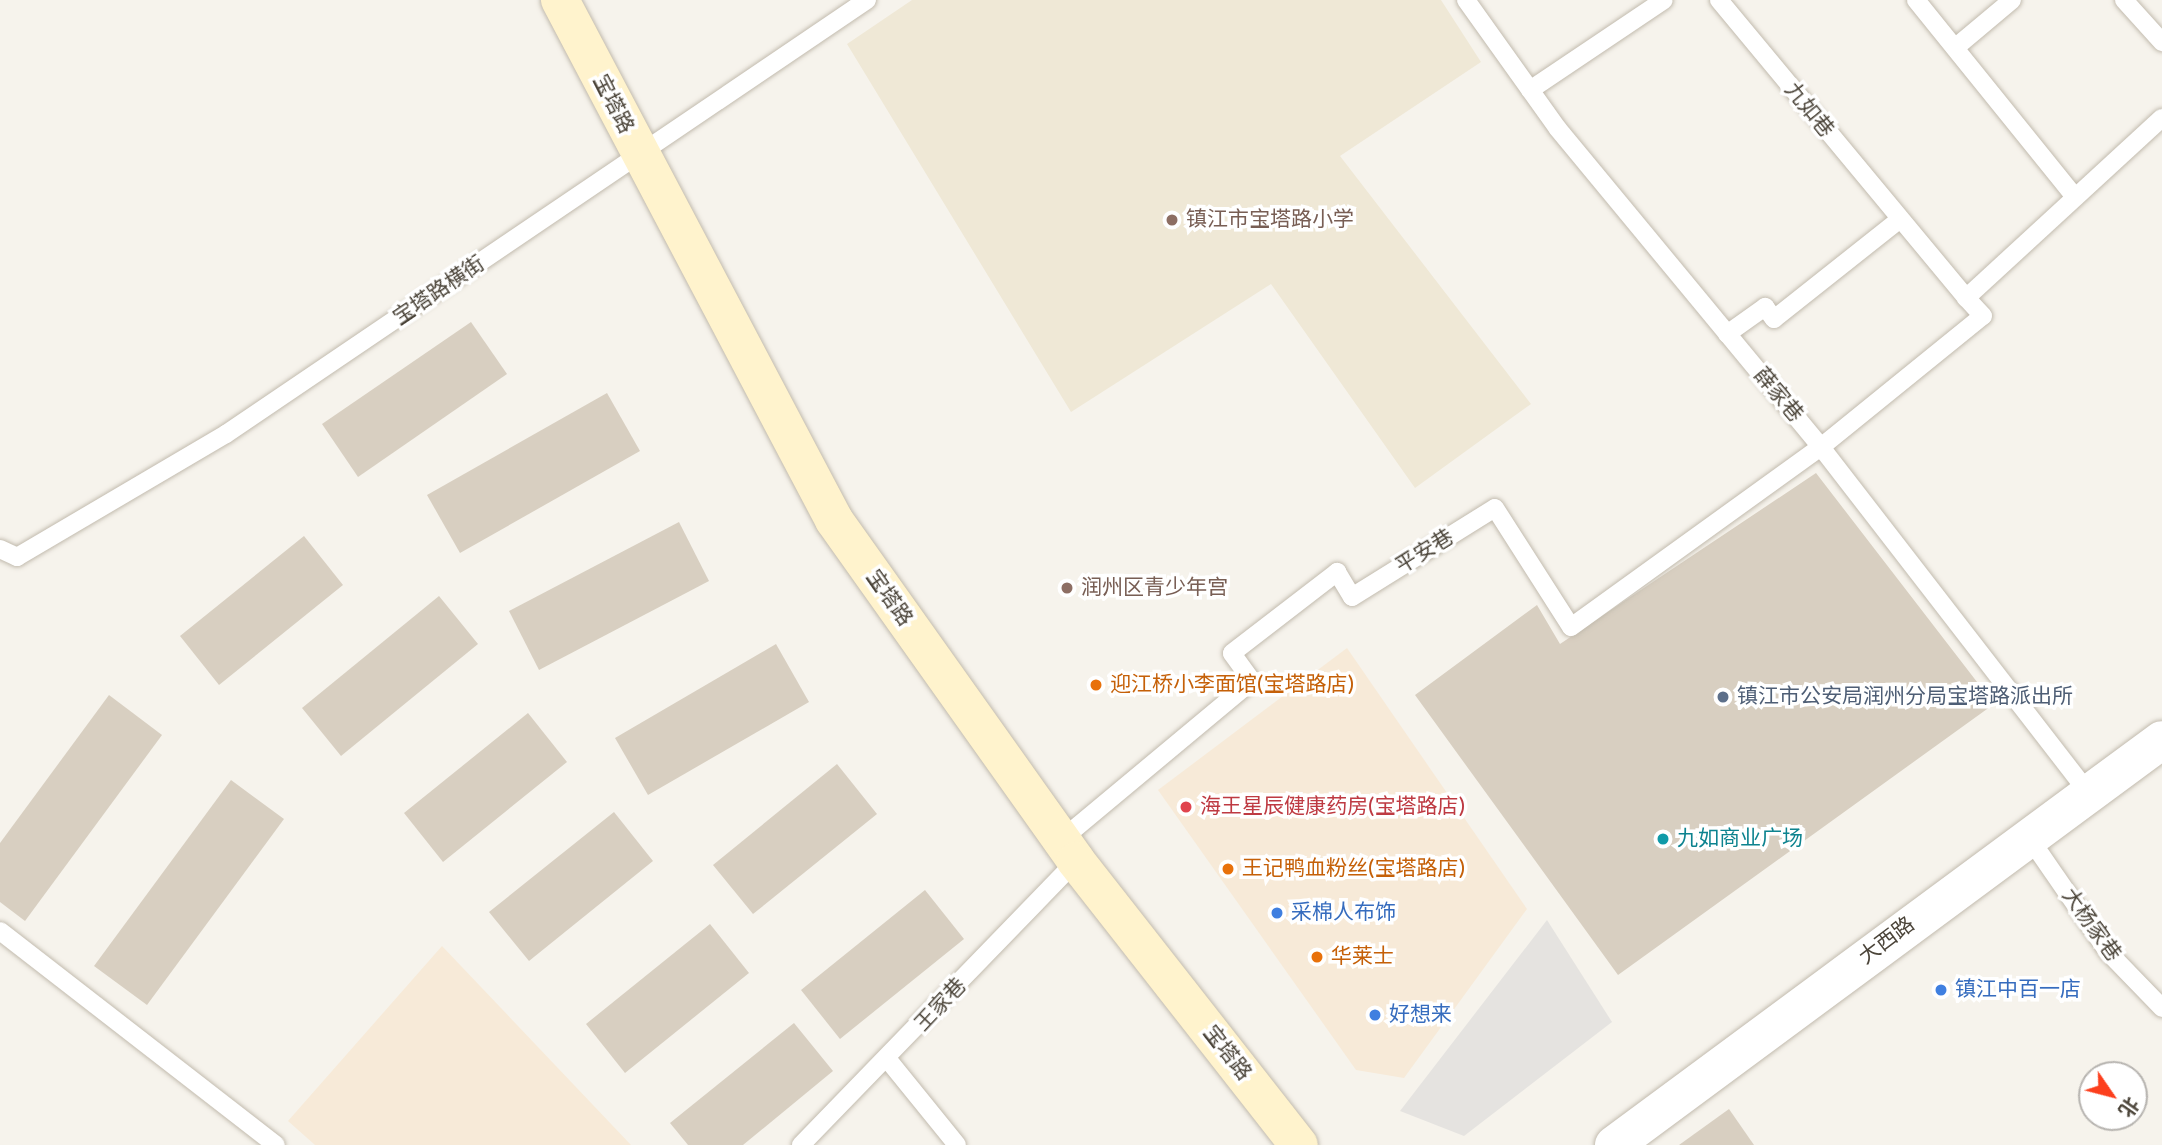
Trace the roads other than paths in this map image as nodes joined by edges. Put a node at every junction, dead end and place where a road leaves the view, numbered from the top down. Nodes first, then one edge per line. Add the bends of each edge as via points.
1 (560, 0) edge
2 (867, 0) edge
3 (1466, 0) edge
4 (1664, 0) edge
5 (1719, 0) edge
6 (1916, 0) edge
7 (2012, 0) edge
8 (2124, 0) edge
9 (2162, 42) edge
10 (1956, 47) junction
11 (1530, 90) junction
12 (2162, 118) edge
13 (640, 156) junction
14 (2075, 197) junction
15 (1899, 220) junction
16 (1966, 298) junction
17 (1727, 334) junction
18 (1821, 447) junction
19 (0, 549) edge
20 (2162, 740) edge
21 (2088, 792) junction
22 (2028, 836) junction
23 (1068, 851) junction
24 (0, 931) edge
25 (2162, 1008) edge
26 (888, 1061) junction
27 (276, 1145) edge
28 (801, 1145) edge
29 (957, 1145) edge
30 (1299, 1145) edge
31 (1615, 1145) edge

1 - 13 main road, 宝塔路
2 - 13 lane, 宝塔路横街
3 - 11 lane, 薛家巷
4 - 11 lane
5 - 15 lane, 九如巷
6 - 10 lane
7 - 10 lane
8 - 9 lane
10 - 14 lane
11 - 17 lane, 薛家巷
12 - 14 lane
13 - 19 lane, 宝塔路横街 via 226,434 17,557
13 - 23 main road, 宝塔路 via 834,520
14 - 16 lane
15 - 16 lane, 九如巷
15 - 17 lane via 1774,319 1765,307
16 - 18 lane, 九如巷 via 1983,316
17 - 18 lane, 薛家巷
18 - 21 lane, 薛家巷
18 - 23 lane, 平安巷 via 1571,627 1495,508 1352,597 1337,572 1232,653 1252,681
20 - 21 street, 大西路
21 - 22 street, 大西路
22 - 25 lane, 大杨家巷 via 2108,952
22 - 31 street, 大西路
23 - 26 lane, 王家巷
23 - 30 main road, 宝塔路
24 - 27 lane
26 - 28 lane, 王家巷
26 - 29 lane

